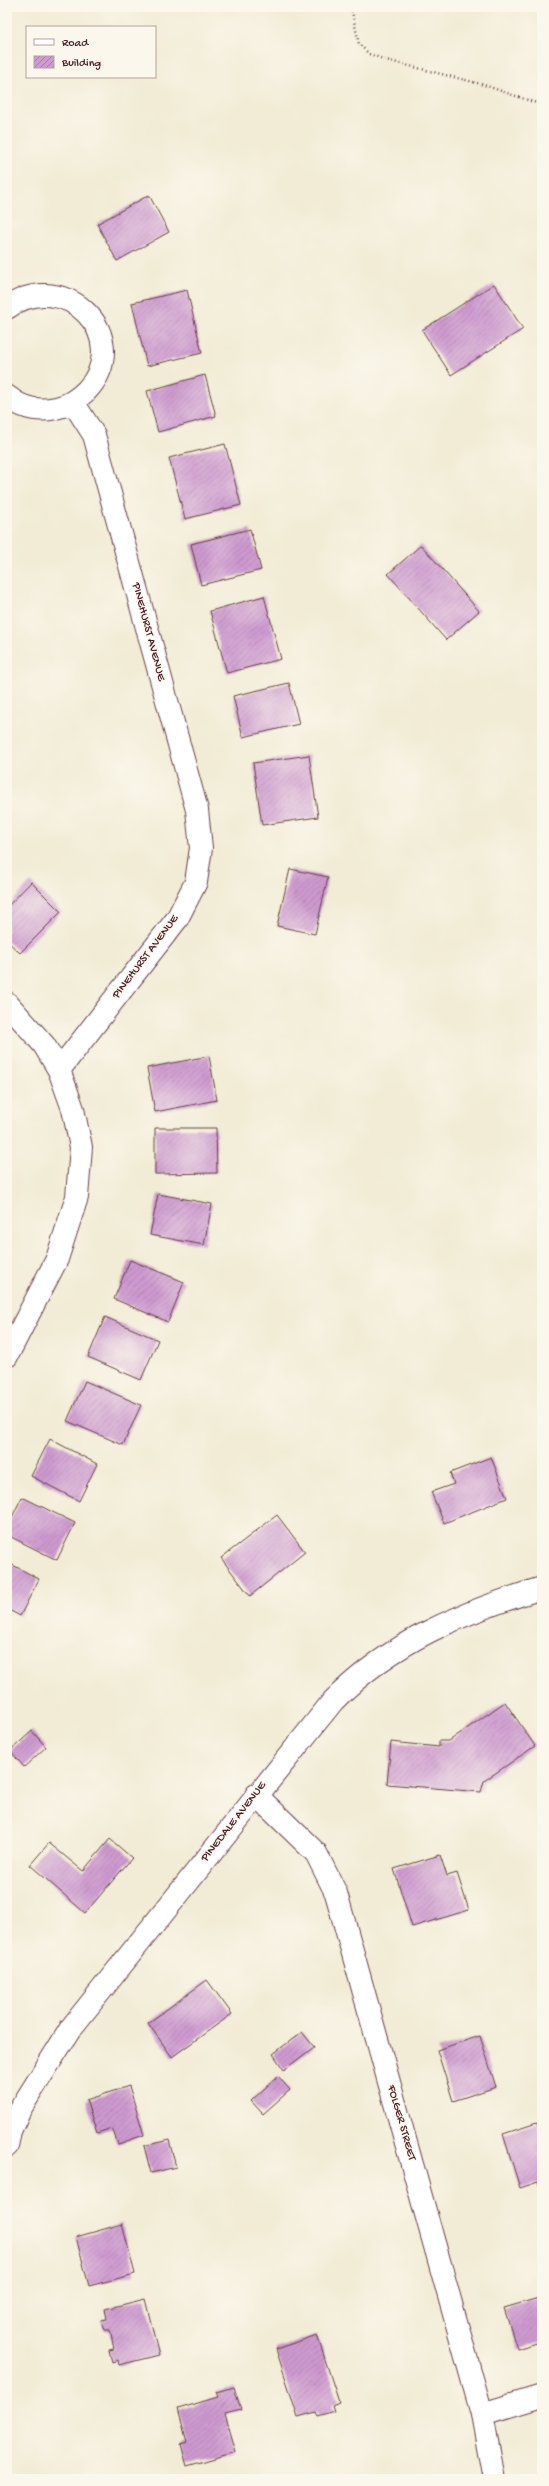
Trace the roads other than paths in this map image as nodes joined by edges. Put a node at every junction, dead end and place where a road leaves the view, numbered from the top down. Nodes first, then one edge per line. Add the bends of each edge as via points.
1 (7, 308) edge
2 (7, 396) edge
3 (73, 402) junction
4 (7, 1003) edge
5 (59, 1070) junction
6 (7, 1356) edge
7 (542, 1588) edge
8 (256, 1795) junction
9 (7, 2146) edge
10 (542, 2396) edge
11 (482, 2414) junction
12 (494, 2479) edge

1 - 3 street via 28,296 50,294 71,300 88,314 99,334 101,362 90,387
2 - 3 street via 23,406 35,409 48,410
3 - 5 street, PINEHURST AVENUE via 94,435 197,810 200,848 196,882 177,919
4 - 5 street via 44,1045
5 - 6 street via 73,1109 80,1146 77,1197 57,1259
7 - 8 street, PINEDALE AVENUE via 494,1603 425,1632 371,1666 333,1701
8 - 9 street, PINEDALE AVENUE via 71,2028 19,2111 10,2131
8 - 11 street, FOLGER STREET via 316,1853 336,1893
10 - 11 street
11 - 12 street, FOLGER STREET

